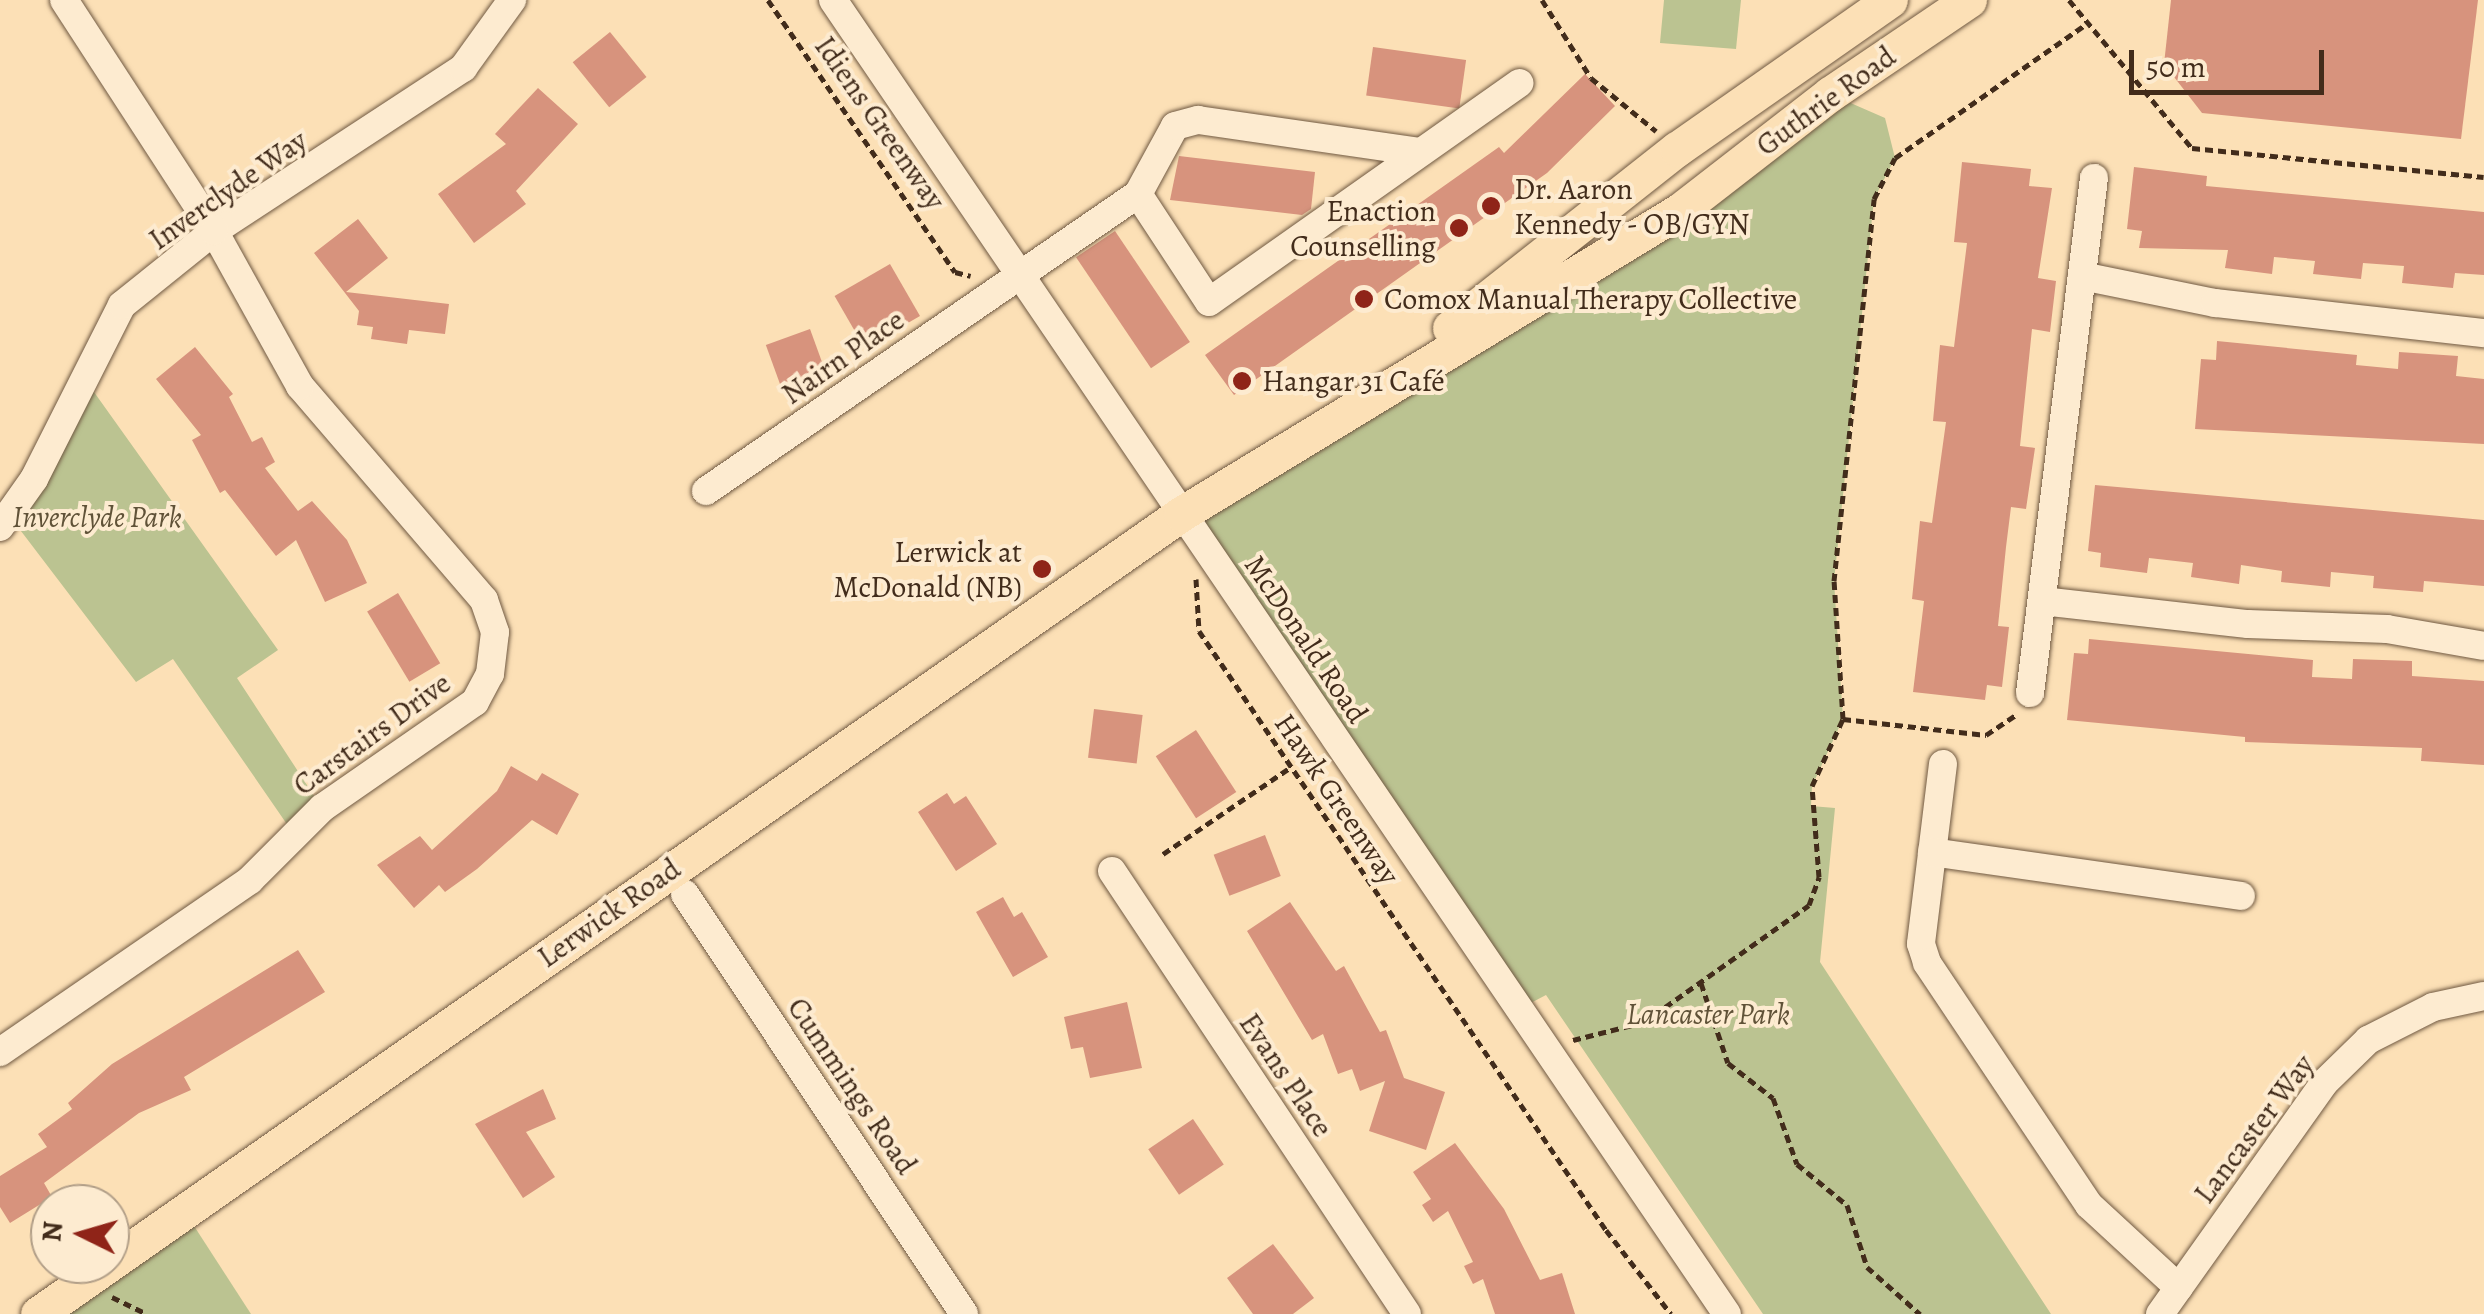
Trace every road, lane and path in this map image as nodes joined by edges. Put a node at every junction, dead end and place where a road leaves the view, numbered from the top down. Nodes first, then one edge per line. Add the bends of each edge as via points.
1 (64, 0) edge
2 (512, 0) edge
3 (768, 0) edge
4 (834, 0) edge
5 (1542, 0) edge
6 (1890, 0) edge
7 (1969, 0) edge
8 (2069, 0) edge
9 (2088, 23) junction
10 (1520, 83) dead end
11 (1677, 149) junction
12 (1421, 152) junction
13 (2484, 177) edge
14 (2094, 178) dead end
15 (1138, 194) junction
16 (214, 231) junction
17 (955, 272) dead end
18 (1018, 276) junction
19 (2082, 276) junction
20 (2484, 333) edge
21 (1327, 424) junction
22 (706, 491) dead end
23 (1181, 514) junction
24 (3, 517) edge
25 (1194, 563) dead end
26 (2042, 601) junction
27 (2484, 646) edge
28 (2030, 693) joint
29 (1843, 720) junction
30 (1943, 764) dead end
31 (1288, 769) junction
32 (1932, 852) junction
33 (1162, 854) dead end
34 (1112, 871) dead end
35 (686, 894) dead end
36 (2241, 896) dead end
37 (1701, 983) junction
38 (2484, 996) edge
39 (1547, 1050) junction
40 (0, 1052) edge
41 (2179, 1288) junction
42 (38, 1314) edge
43 (964, 1314) edge
44 (1407, 1314) edge
45 (1671, 1314) edge
46 (1726, 1314) edge
47 (1920, 1314) edge
48 (2160, 1314) edge

1 - 16 street, Carstairs Drive
2 - 16 street, Inverclyde Way via 463,68
3 - 17 path, Idiens Greenway
4 - 18 street, McDonald Road
5 - 11 path via 1591,78
6 - 11 main road, Guthrie Road
7 - 21 main road, Guthrie Road via 1830,94 1679,211
8 - 9 path
9 - 13 path via 2192,148
9 - 29 path via 1895,158 1874,199 1834,581
10 - 12 street
11 - 21 main road, Guthrie Road
12 - 15 street via 1198,120 1175,126 1162,140
12 - 15 street via 1208,302
14 - 19 street
15 - 18 street, Nairn Place
16 - 24 street, Inverclyde Way via 122,304 34,480
16 - 40 street, Carstairs Drive via 300,386 484,600 495,632 490,674 475,702 322,808 250,880
18 - 22 street, Nairn Place
18 - 23 street, McDonald Road
19 - 20 street via 2215,304
19 - 26 street
21 - 23 main road, Guthrie Road
23 - 39 street, McDonald Road
23 - 42 main road, Lerwick Road
25 - 31 path, Hawk Greenway via 1199,631
26 - 27 street via 2248,624 2387,630
26 - 28 street
28 - 29 path via 2014,718 1986,735
29 - 37 path via 1812,786 1819,877 1810,905
30 - 32 street
31 - 33 path
31 - 45 path, Hawk Greenway
32 - 36 street
32 - 41 street via 1921,944 1927,963 2088,1205
34 - 44 street, Evans Place
35 - 43 street, Cummings Road
37 - 39 path via 1623,1031
37 - 47 path via 1728,1063 1772,1098 1797,1164 1847,1205 1868,1266
38 - 41 street, Lancaster Way via 2433,1007 2368,1040 2324,1082
39 - 46 street, McDonald Road
41 - 48 street, Lancaster Way

